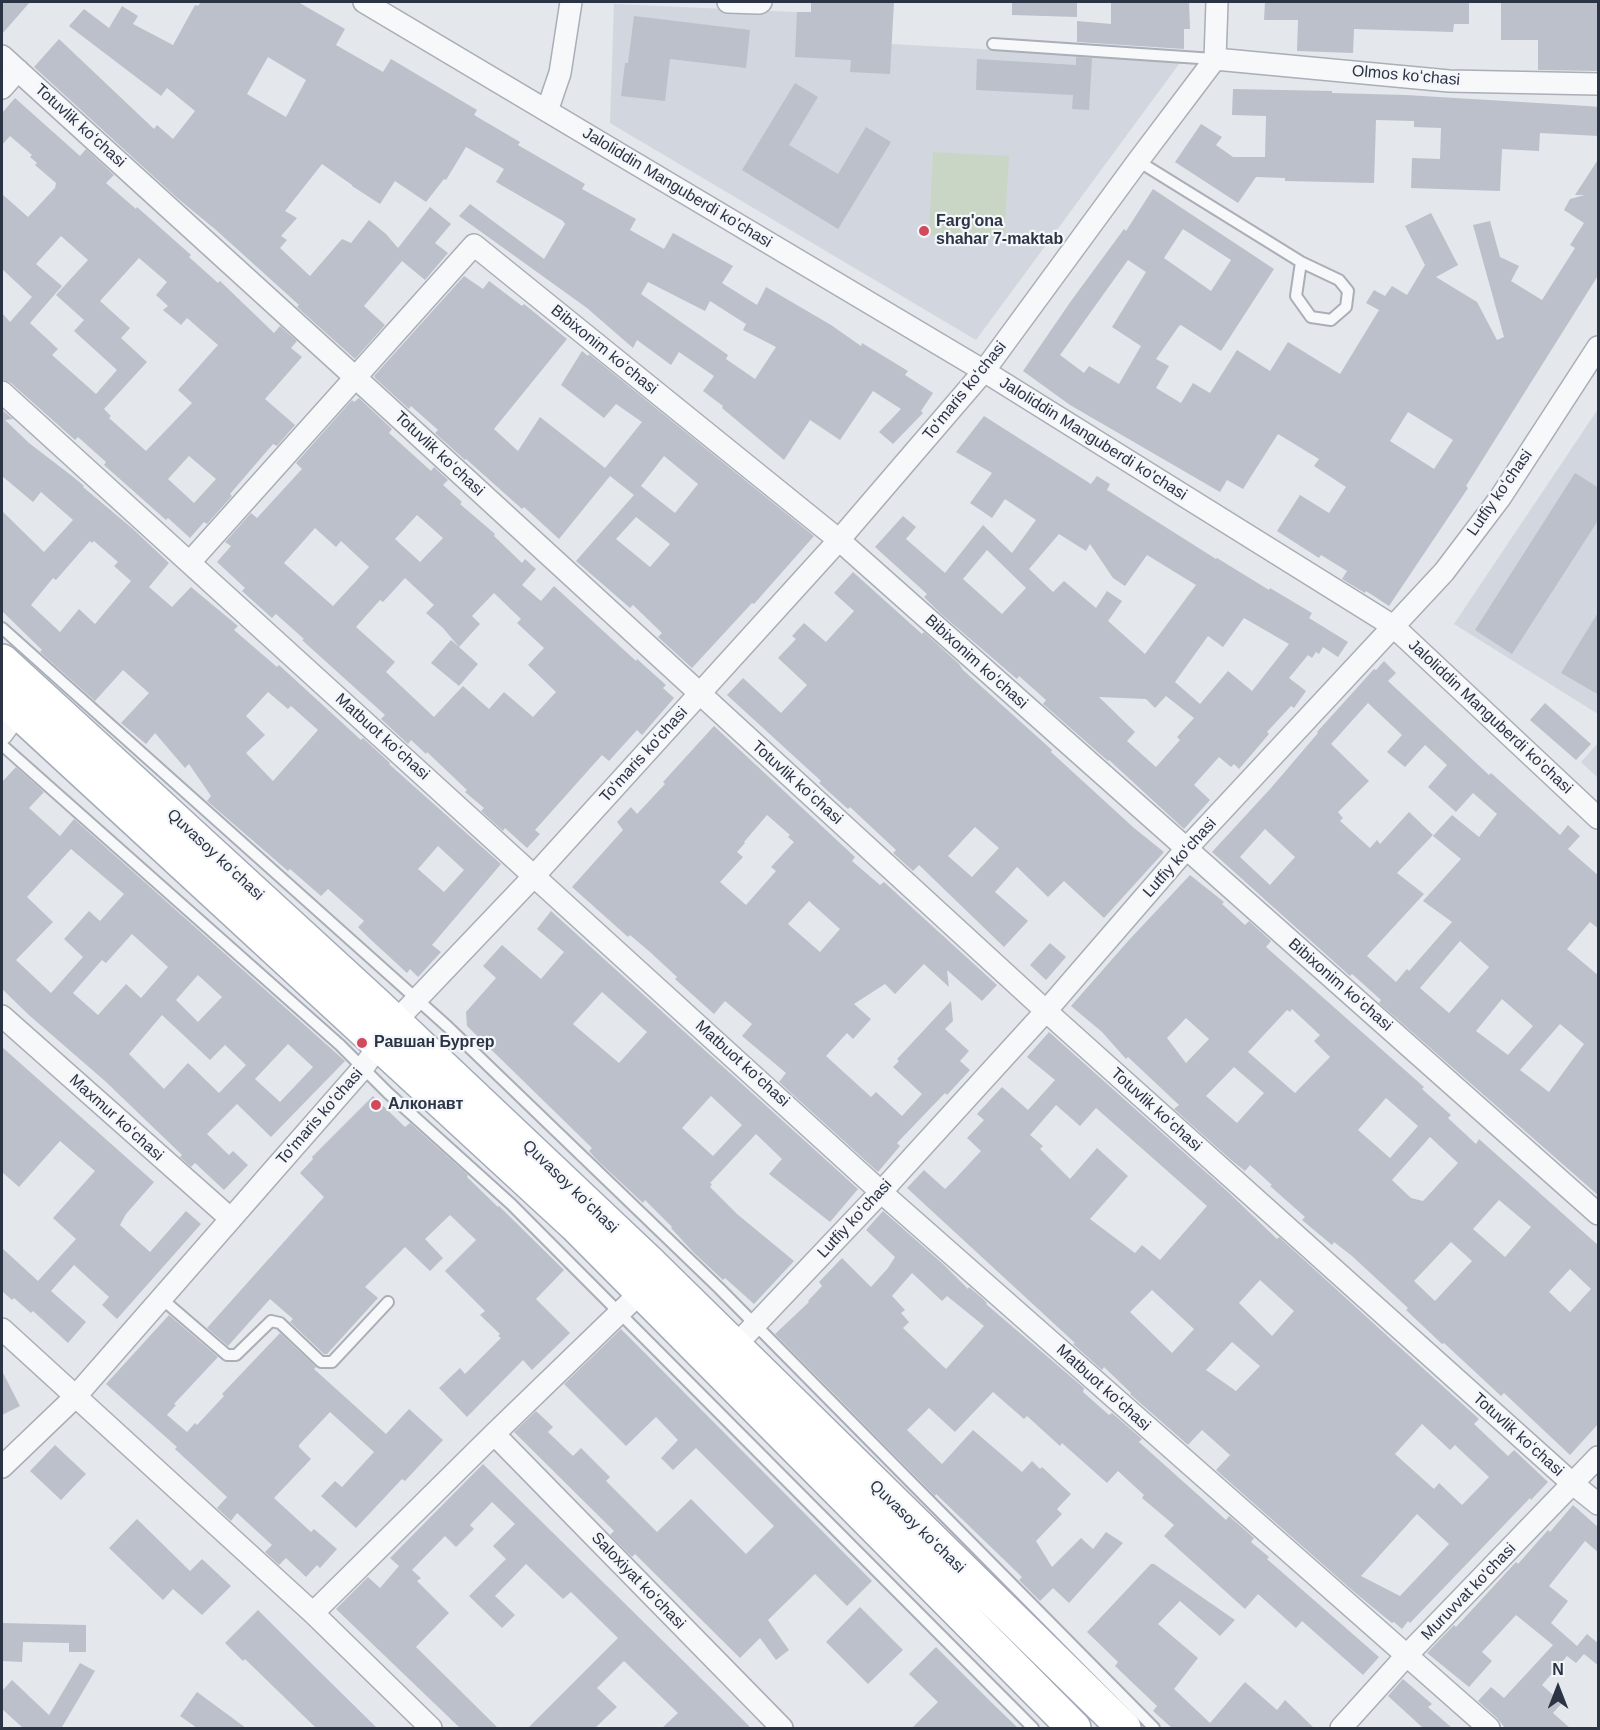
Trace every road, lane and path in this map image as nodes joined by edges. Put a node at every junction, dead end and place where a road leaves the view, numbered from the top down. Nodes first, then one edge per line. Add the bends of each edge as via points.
1 (364, 2) edge
2 (571, 2) edge
3 (728, 2) edge
4 (761, 2) edge
5 (1217, 2) edge
6 (993, 44) dead end
7 (2, 56) edge
8 (1215, 60) junction
9 (18, 70) junction
10 (1599, 84) edge
11 (2, 88) edge
12 (547, 111) junction
13 (1138, 161) junction
14 (1301, 262) junction
15 (1599, 347) edge
16 (984, 371) junction
17 (356, 378) junction
18 (2, 392) edge
19 (839, 540) junction
20 (190, 562) junction
21 (1393, 626) junction
22 (2, 628) edge
23 (11, 656) edge
24 (699, 694) junction
25 (13, 717) edge
26 (2, 745) edge
27 (1599, 818) edge
28 (1186, 849) junction
29 (535, 875) junction
30 (1046, 1011) junction
31 (2, 1016) edge
32 (389, 1033) junction
33 (881, 1192) junction
34 (1599, 1214) edge
35 (231, 1219) junction
36 (634, 1283) junction
37 (162, 1299) junction
38 (388, 1302) dead end
39 (618, 1313) junction
40 (2, 1329) edge
41 (745, 1336) junction
42 (75, 1397) junction
43 (494, 1434) junction
44 (1599, 1457) edge
45 (2, 1467) edge
46 (1573, 1484) junction
47 (1599, 1504) edge
48 (313, 1612) junction
49 (1406, 1656) junction
50 (431, 1728) edge
51 (782, 1728) edge
52 (1033, 1728) edge
53 (1074, 1728) edge
54 (1124, 1728) edge
55 (1154, 1728) edge
56 (1341, 1728) edge
57 (1489, 1728) edge

1 - 12 street, Jaloliddin Manguberdi ko'chasi
2 - 12 street via 560,73
3 - 4 street
5 - 8 street
6 - 8 lane
7 - 9 street, Totuvlik koʻchasi
8 - 10 street, Olmos koʻchasi via 1449,81
8 - 13 street, Toʻmaris koʻchasi
9 - 11 street
9 - 17 street, Totuvlik koʻchasi
12 - 16 street, Jaloliddin Manguberdi ko'chasi
13 - 14 lane
13 - 16 street, Toʻmaris koʻchasi
14 - 14 lane via 1296,297 1311,317 1330,320 1346,307 1348,291 1339,279
15 - 21 street, Lutfiy koʻchasi via 1500,498 1444,572
16 - 19 street, Toʻmaris koʻchasi
16 - 21 street, Jaloliddin Manguberdi ko'chasi
17 - 19 street, Bibixonim koʻchasi via 474,245
17 - 20 street
17 - 24 street, Totuvlik koʻchasi
18 - 20 street, Matbuot koʻchasi
19 - 24 street, Toʻmaris koʻchasi
19 - 28 street, Bibixonim koʻchasi
20 - 29 street, Matbuot koʻchasi
21 - 27 street, Jaloliddin Manguberdi ko'chasi
21 - 28 street, Lutfiy koʻchasi
22 - 23 lane
23 - 32 main road, Quvasoy koʻchasi
24 - 29 street, Toʻmaris koʻchasi
24 - 30 street, Totuvlik koʻchasi
25 - 32 main road, Quvasoy koʻchasi
26 - 32 lane via 340,1045
28 - 30 street, Lutfiy koʻchasi
28 - 34 street, Bibixonim koʻchasi
29 - 32 street, Toʻmaris koʻchasi
29 - 33 street, Matbuot koʻchasi
30 - 33 street, Lutfiy koʻchasi
30 - 46 street, Totuvlik koʻchasi
31 - 35 street, Maxmur koʻchasi
32 - 35 street, Toʻmaris koʻchasi
32 - 36 main road, Quvasoy koʻchasi
32 - 39 lane via 511,1204
32 - 41 main road, Quvasoy koʻchasi via 641,1255
33 - 41 street, Lutfiy koʻchasi
33 - 49 street, Matbuot koʻchasi
35 - 37 street, Toʻmaris koʻchasi
36 - 39 street
36 - 53 main road, Quvasoy koʻchasi
37 - 38 lane via 227,1355 236,1355 271,1321 279,1323 321,1362 332,1362
37 - 42 street, Toʻmaris koʻchasi
39 - 43 street
39 - 52 lane
40 - 42 street
41 - 54 main road, Quvasoy koʻchasi
41 - 55 lane
42 - 45 street, Toʻmaris koʻchasi
42 - 48 street
43 - 48 street
43 - 51 street, Saloxiyat koʻchasi
44 - 46 street, Muruvvat ko'chasi
46 - 47 street, Totuvlik koʻchasi
46 - 49 street, Muruvvat ko'chasi
48 - 50 street
49 - 56 street, Muruvvat ko'chasi
49 - 57 street, Matbuot koʻchasi

